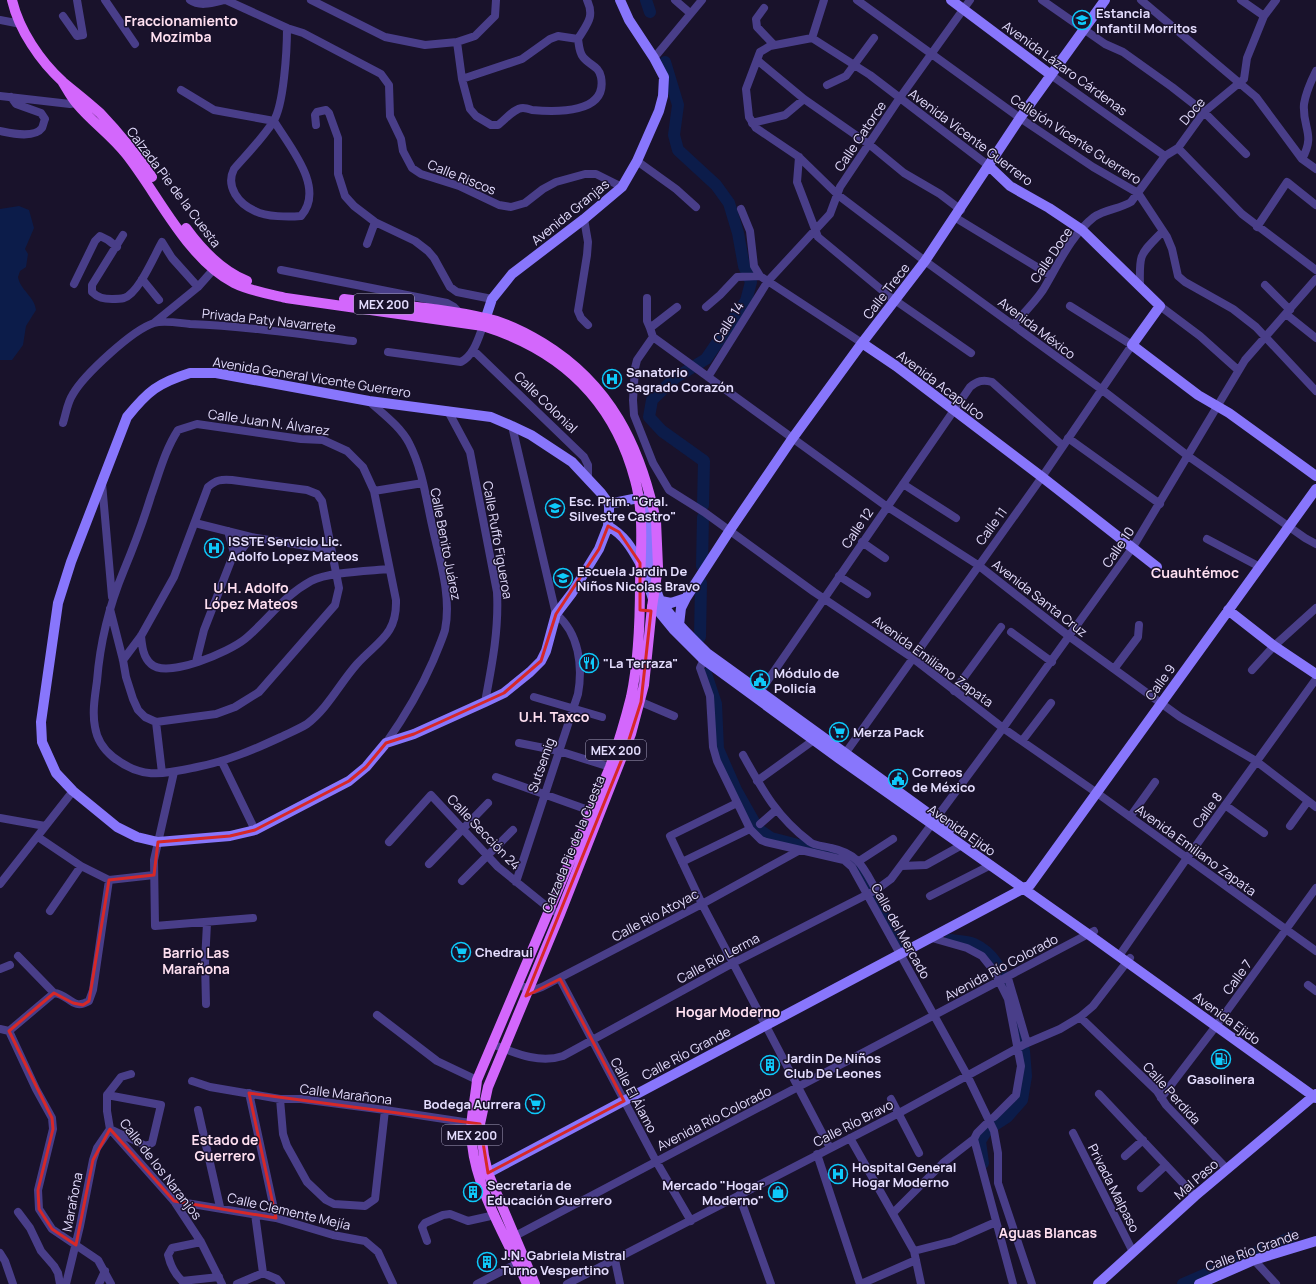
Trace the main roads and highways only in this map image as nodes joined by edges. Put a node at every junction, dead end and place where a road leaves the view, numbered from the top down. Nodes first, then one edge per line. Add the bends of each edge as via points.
1 (12, 0) edge
2 (62, 81) junction
3 (485, 322) junction
4 (651, 609) junction
5 (640, 610) junction
6 (555, 911) junction
7 (475, 1124) junction
8 (527, 1284) edge
9 (535, 1284) edge

1 - 2 main road, Calzada Pie de la Cuesta / MEX 200 via 31,44
2 - 3 main road, Calzada Pie de la Cuesta / MEX 200 via 86,100 140,160 203,249 237,277 258,285 287,291 460,313
2 - 3 main road, Calzada Pie de la Cuesta / MEX 200 via 76,104 120,146 199,256 213,270 234,283 286,298
3 - 4 main road, Calzada Pie de la Cuesta / MEX 200, bridge via 516,328 571,361 616,412 638,458 656,521 658,567
3 - 5 main road, Calzada Pie de la Cuesta / MEX 200 via 532,345 564,366 597,400 621,440 638,498
4 - 5 main road
4 - 6 main road, Calzada Pie de la Cuesta / MEX 200 via 641,702 626,749
5 - 6 main road, Calzada Pie de la Cuesta / MEX 200 via 638,648 623,728
6 - 7 main road, Calzada Pie de la Cuesta / MEX 200 via 529,988 503,1048
6 - 7 main road, Calzada Pie de la Cuesta / MEX 200 via 518,984 478,1080 472,1111
7 - 8 main road, Calzada Pie de la Cuesta / MEX 200 via 474,1159 495,1215
7 - 9 main road, Calzada Pie de la Cuesta / MEX 200 via 488,1173

